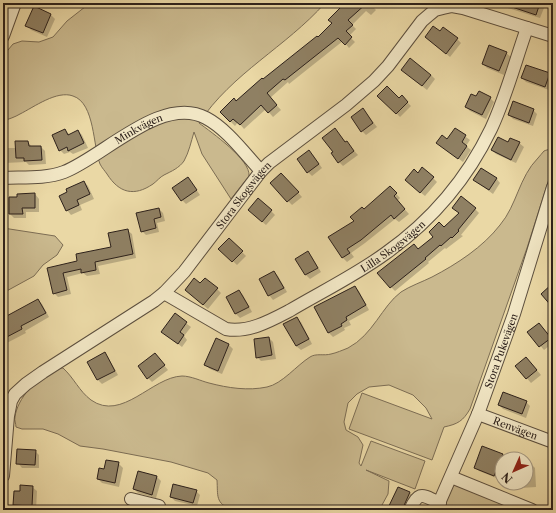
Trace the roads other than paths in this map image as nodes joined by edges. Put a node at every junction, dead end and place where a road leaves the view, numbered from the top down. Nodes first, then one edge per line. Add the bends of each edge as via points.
1 (15, 3) edge
2 (527, 28) junction
3 (3, 36) edge
4 (553, 36) edge
5 (261, 171) junction
6 (3, 178) edge
7 (553, 187) edge
8 (164, 293) junction
9 (7, 399) edge
10 (478, 414) junction
11 (553, 442) edge
12 (3, 476) edge
13 (451, 477) junction
14 (138, 504) edge
15 (159, 506) dead end
16 (438, 506) edge
17 (410, 510) edge
18 (532, 510) edge

1 - 3 street
2 - 4 street, Stora Skogsvägen
2 - 5 street, Stora Skogsvägen via 464,8 452,6 435,10 422,21 370,85
2 - 8 street, Lilla Skogsvägen via 494,121 475,158 462,179 436,210 402,242 289,311 247,329 226,328
5 - 6 street, Minkvägen via 214,123 198,115 181,113 159,117 63,172 45,177
5 - 8 street, Stora Skogsvägen via 184,272
7 - 10 street, Stora Pukevägen via 514,314
8 - 9 street, Stora Skogsvägen
9 - 12 street, Stora Skogsvägen
10 - 11 street, Renvägen
10 - 13 street, Stora Pukevägen
13 - 16 street, Stora Pukevägen
13 - 18 street
14 - 15 street
16 - 17 street via 420,496

